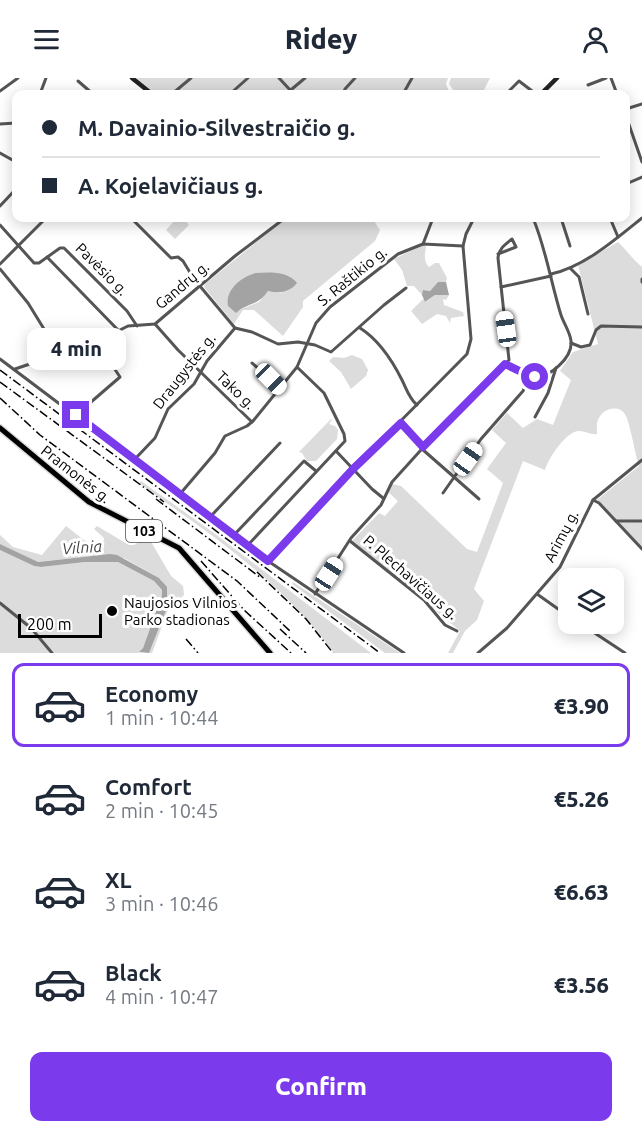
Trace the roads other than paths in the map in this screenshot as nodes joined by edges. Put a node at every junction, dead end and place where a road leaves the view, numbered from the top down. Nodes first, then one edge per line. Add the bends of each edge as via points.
1 (18, 78) edge
2 (132, 78) edge
3 (191, 78) edge
4 (248, 78) edge
5 (279, 78) edge
6 (305, 78) edge
7 (355, 78) edge
8 (557, 78) edge
9 (606, 78) edge
10 (78, 81) dead end
11 (588, 85) dead end
12 (88, 90) edge
13 (147, 90) edge
14 (177, 90) edge
15 (234, 90) edge
16 (290, 90) edge
17 (292, 90) edge
18 (345, 90) edge
19 (510, 90) edge
20 (531, 90) edge
21 (545, 90) edge
22 (0, 91) edge
23 (630, 128) edge
24 (642, 142) edge
25 (636, 145) junction
26 (642, 162) edge
27 (12, 193) edge
28 (0, 206) edge
29 (642, 218) edge
30 (42, 222) edge
31 (135, 222) edge
32 (280, 222) edge
33 (431, 222) edge
34 (472, 222) edge
35 (534, 222) edge
36 (562, 222) edge
37 (612, 222) edge
38 (0, 225) edge
39 (618, 237) junction
40 (423, 244) junction
41 (18, 246) junction
42 (463, 246) junction
43 (570, 246) dead end
44 (498, 254) junction
45 (47, 258) junction
46 (0, 264) edge
47 (570, 268) junction
48 (0, 269) edge
49 (551, 275) junction
50 (200, 286) junction
51 (501, 287) junction
52 (406, 288) dead end
53 (588, 314) dead end
54 (155, 324) junction
55 (137, 326) junction
56 (642, 327) edge
57 (235, 328) junction
58 (360, 328) junction
59 (118, 330) junction
60 (104, 339) junction
61 (571, 343) junction
62 (307, 344) junction
63 (53, 356) junction
64 (0, 358) edge
65 (252, 363) dead end
66 (505, 364) junction
67 (297, 367) junction
68 (556, 368) junction
69 (15, 369) junction
70 (201, 373) junction
71 (530, 376) junction
72 (280, 389) junction
73 (417, 405) junction
74 (76, 415) junction
75 (535, 417) dead end
76 (252, 422) junction
77 (401, 423) junction
78 (0, 428) edge
79 (280, 443) dead end
80 (423, 448) junction
81 (336, 451) junction
82 (134, 460) junction
83 (642, 460) edge
84 (353, 469) junction
85 (316, 471) junction
86 (455, 477) junction
87 (443, 493) dead end
88 (180, 494) junction
89 (384, 499) junction
90 (479, 499) dead end
91 (593, 500) junction
92 (211, 517) junction
93 (642, 520) edge
94 (615, 521) junction
95 (234, 534) junction
96 (350, 541) junction
97 (248, 545) junction
98 (642, 549) edge
99 (268, 561) junction
100 (315, 594) junction
101 (537, 594) junction
102 (0, 603) edge
103 (558, 609) edge
104 (458, 632) dead end
105 (596, 634) edge
106 (52, 653) edge
107 (270, 653) edge
108 (404, 653) edge
109 (478, 653) edge
110 (625, 653) edge

1 - 22 street
2 - 13 main road
3 - 14 street
4 - 15 street
5 - 16 street
6 - 17 street
7 - 18 street
8 - 21 main road
9 - 11 street
10 - 12 street
19 - 20 street via 519,81
23 - 25 street
24 - 25 street
25 - 26 street
27 - 28 street
29 - 39 street
30 - 41 street
31 - 50 street via 171,258 182,260
32 - 50 street, Gandrų g.
33 - 40 street
34 - 42 street
35 - 49 street
36 - 43 street
37 - 39 street
38 - 41 street
39 - 47 street
40 - 42 street, S. Raštikio g.
40 - 62 street, S. Raštikio g. via 398,254 330,307 316,323
41 - 45 street, Pavėsio g. via 34,263
41 - 46 street
42 - 73 street via 470,347
44 - 44 street via 516,247 512,239 505,244
44 - 51 street
45 - 55 street, Pavėsio g. via 64,248
45 - 59 street
47 - 49 street
47 - 53 street via 579,277
48 - 63 street via 44,329
49 - 51 street
49 - 61 street
50 - 54 street, Gandrų g.
50 - 57 street
51 - 66 street via 509,357
52 - 58 street
54 - 55 street, Gandrų g.
54 - 70 street, Tako g.
55 - 59 street, Gandrų g.
56 - 61 street via 601,326 590,345
57 - 62 street via 278,344
57 - 70 street, Draugystės g.
58 - 62 street via 331,352
58 - 73 street via 378,343
59 - 60 street, Gandrų g.
60 - 63 street, Gandrų g.
60 - 74 street via 102,350 120,376
61 - 68 street
62 - 67 street, S. Raštikio g.
63 - 69 street, Gandrų g.
64 - 69 street
65 - 72 street
66 - 71 street
66 - 80 street
67 - 72 street, S. Raštikio g.
67 - 81 street via 328,399 345,437
68 - 71 street
68 - 75 street
69 - 74 street
70 - 76 street, Tako g.
70 - 82 street, Draugystės g. via 168,409 155,438
71 - 86 street via 523,391 481,439
72 - 76 street, S. Raštikio g.
73 - 77 street
74 - 82 street
76 - 88 street via 225,436
77 - 80 street
77 - 84 street
78 - 107 main road, Pramonės g. / 103 via 89,502 179,548
79 - 92 street
80 - 86 street
80 - 89 street via 392,482
81 - 84 street
81 - 85 street
82 - 88 street
83 - 91 street, Arimų g.
84 - 89 street
84 - 99 street
85 - 95 street via 304,461
85 - 97 street
86 - 87 street
86 - 90 street
88 - 92 street
89 - 96 street
91 - 94 street
91 - 101 street, Arimų g. via 564,561
92 - 95 street
93 - 94 street
94 - 98 street
95 - 97 street
96 - 100 street
96 - 104 street, P. Plechavičiaus g. via 423,600 444,625
97 - 99 street
99 - 100 street
100 - 108 street
101 - 103 street
101 - 109 street, Arimų g.
102 - 106 street via 31,628
105 - 110 street

